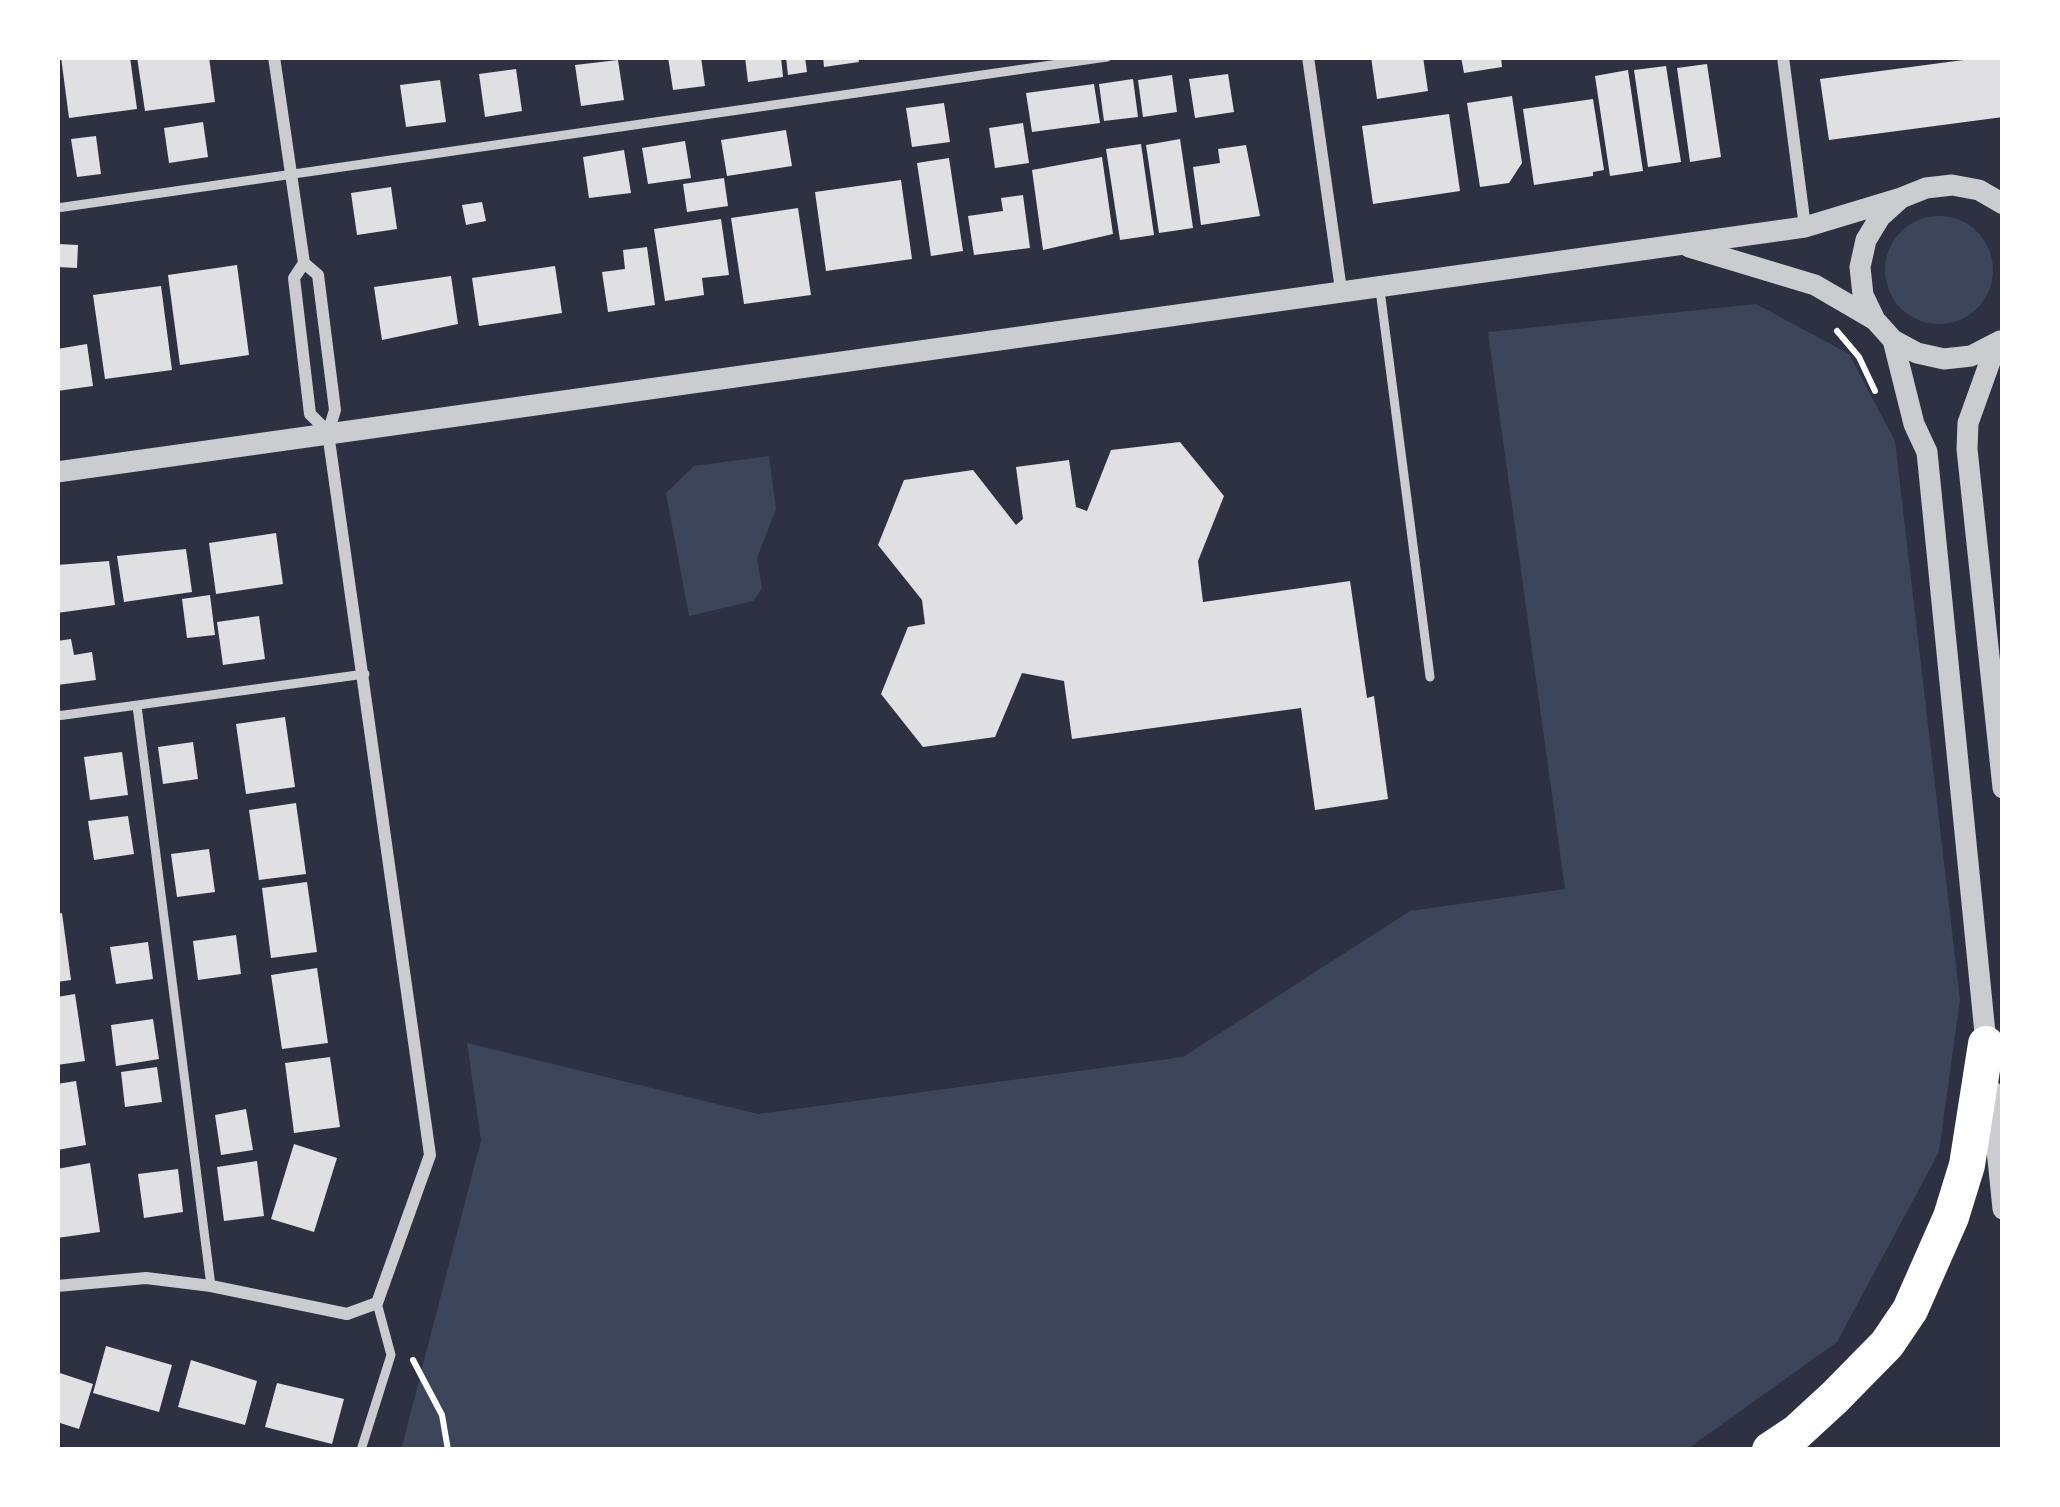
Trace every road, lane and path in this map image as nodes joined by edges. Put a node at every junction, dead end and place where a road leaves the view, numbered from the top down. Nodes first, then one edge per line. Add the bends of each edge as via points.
1 (274, 57) edge
2 (1107, 57) edge
3 (1308, 57) edge
4 (1783, 57) edge
5 (292, 174) junction
6 (1901, 198) junction
7 (2003, 202) edge
8 (57, 208) edge
9 (1805, 227) junction
10 (1683, 245) junction
11 (304, 263) junction
12 (1379, 284) junction
13 (1341, 290) junction
14 (1828, 320) dead end
15 (1875, 320) junction
16 (1893, 340) junction
17 (2000, 341) edge
18 (1876, 393) dead end
19 (328, 433) junction
20 (57, 472) edge
21 (365, 674) junction
22 (1430, 677) dead end
23 (137, 706) junction
24 (57, 716) edge
25 (2003, 788) edge
26 (1986, 1044) junction
27 (2003, 1209) edge
28 (57, 1286) edge
29 (211, 1286) junction
30 (377, 1303) junction
31 (361, 1450) edge
32 (448, 1450) edge
33 (1770, 1450) edge

1 - 5 street
2 - 5 lane
3 - 13 street
4 - 9 street
5 - 8 lane
5 - 11 street
6 - 7 street via 1952,185
6 - 9 street
6 - 15 street via 1866,240 1860,267
9 - 10 street
10 - 12 street
10 - 15 street via 1815,285
11 - 19 street via 318,275 335,410
11 - 19 street via 294,278 310,414
12 - 13 street
12 - 22 lane
13 - 19 street
14 - 18 path
15 - 16 street
16 - 17 street via 1944,359
16 - 26 street via 1927,452
17 - 25 street via 1968,423 1967,449
19 - 20 street
19 - 21 street
21 - 23 lane
21 - 30 street via 430,1155
23 - 24 lane
23 - 29 lane
26 - 27 street
26 - 33 highway via 1967,1165 1910,1310 1835,1397
28 - 29 street via 146,1278
29 - 30 street via 347,1315
30 - 31 lane via 391,1355
30 - 32 path via 401,1319 442,1414

